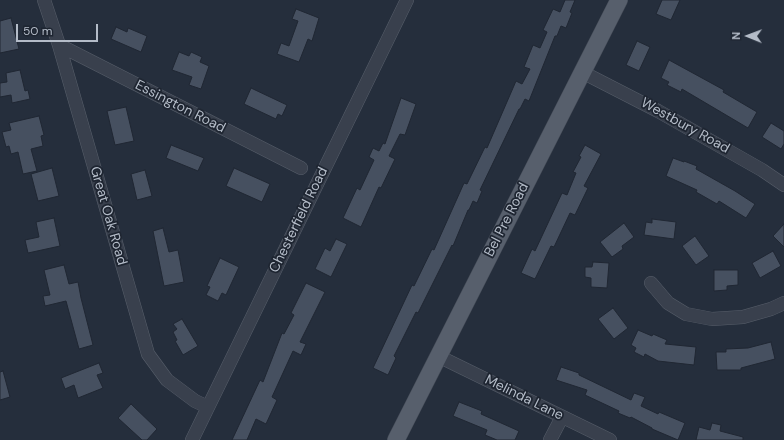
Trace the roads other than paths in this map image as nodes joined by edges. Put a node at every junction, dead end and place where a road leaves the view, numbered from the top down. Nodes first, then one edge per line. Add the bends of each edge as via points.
1 (44, 0) edge
2 (407, 0) edge
3 (619, 0) edge
4 (59, 45) junction
5 (582, 72) junction
6 (301, 168) dead end
7 (784, 185) edge
8 (651, 283) dead end
9 (784, 303) edge
10 (438, 356) junction
11 (208, 407) junction
12 (562, 417) junction
13 (192, 440) edge
14 (396, 440) edge
15 (550, 440) edge
16 (610, 440) edge

1 - 4 street, Great Oak Road
2 - 11 street, Chesterfield Road
3 - 5 main road, Bel Pre Road
4 - 6 street, Essington Road
4 - 11 street, Great Oak Road via 148,354 167,380 195,402
5 - 7 street, Westbury Road via 658,111 749,162
5 - 10 main road, Bel Pre Road
8 - 9 street via 668,303 686,314 712,319 743,317
10 - 12 street, Melinda Lane
10 - 14 main road, Bel Pre Road
11 - 13 street, Chesterfield Road
12 - 15 street
12 - 16 street, Melinda Lane

